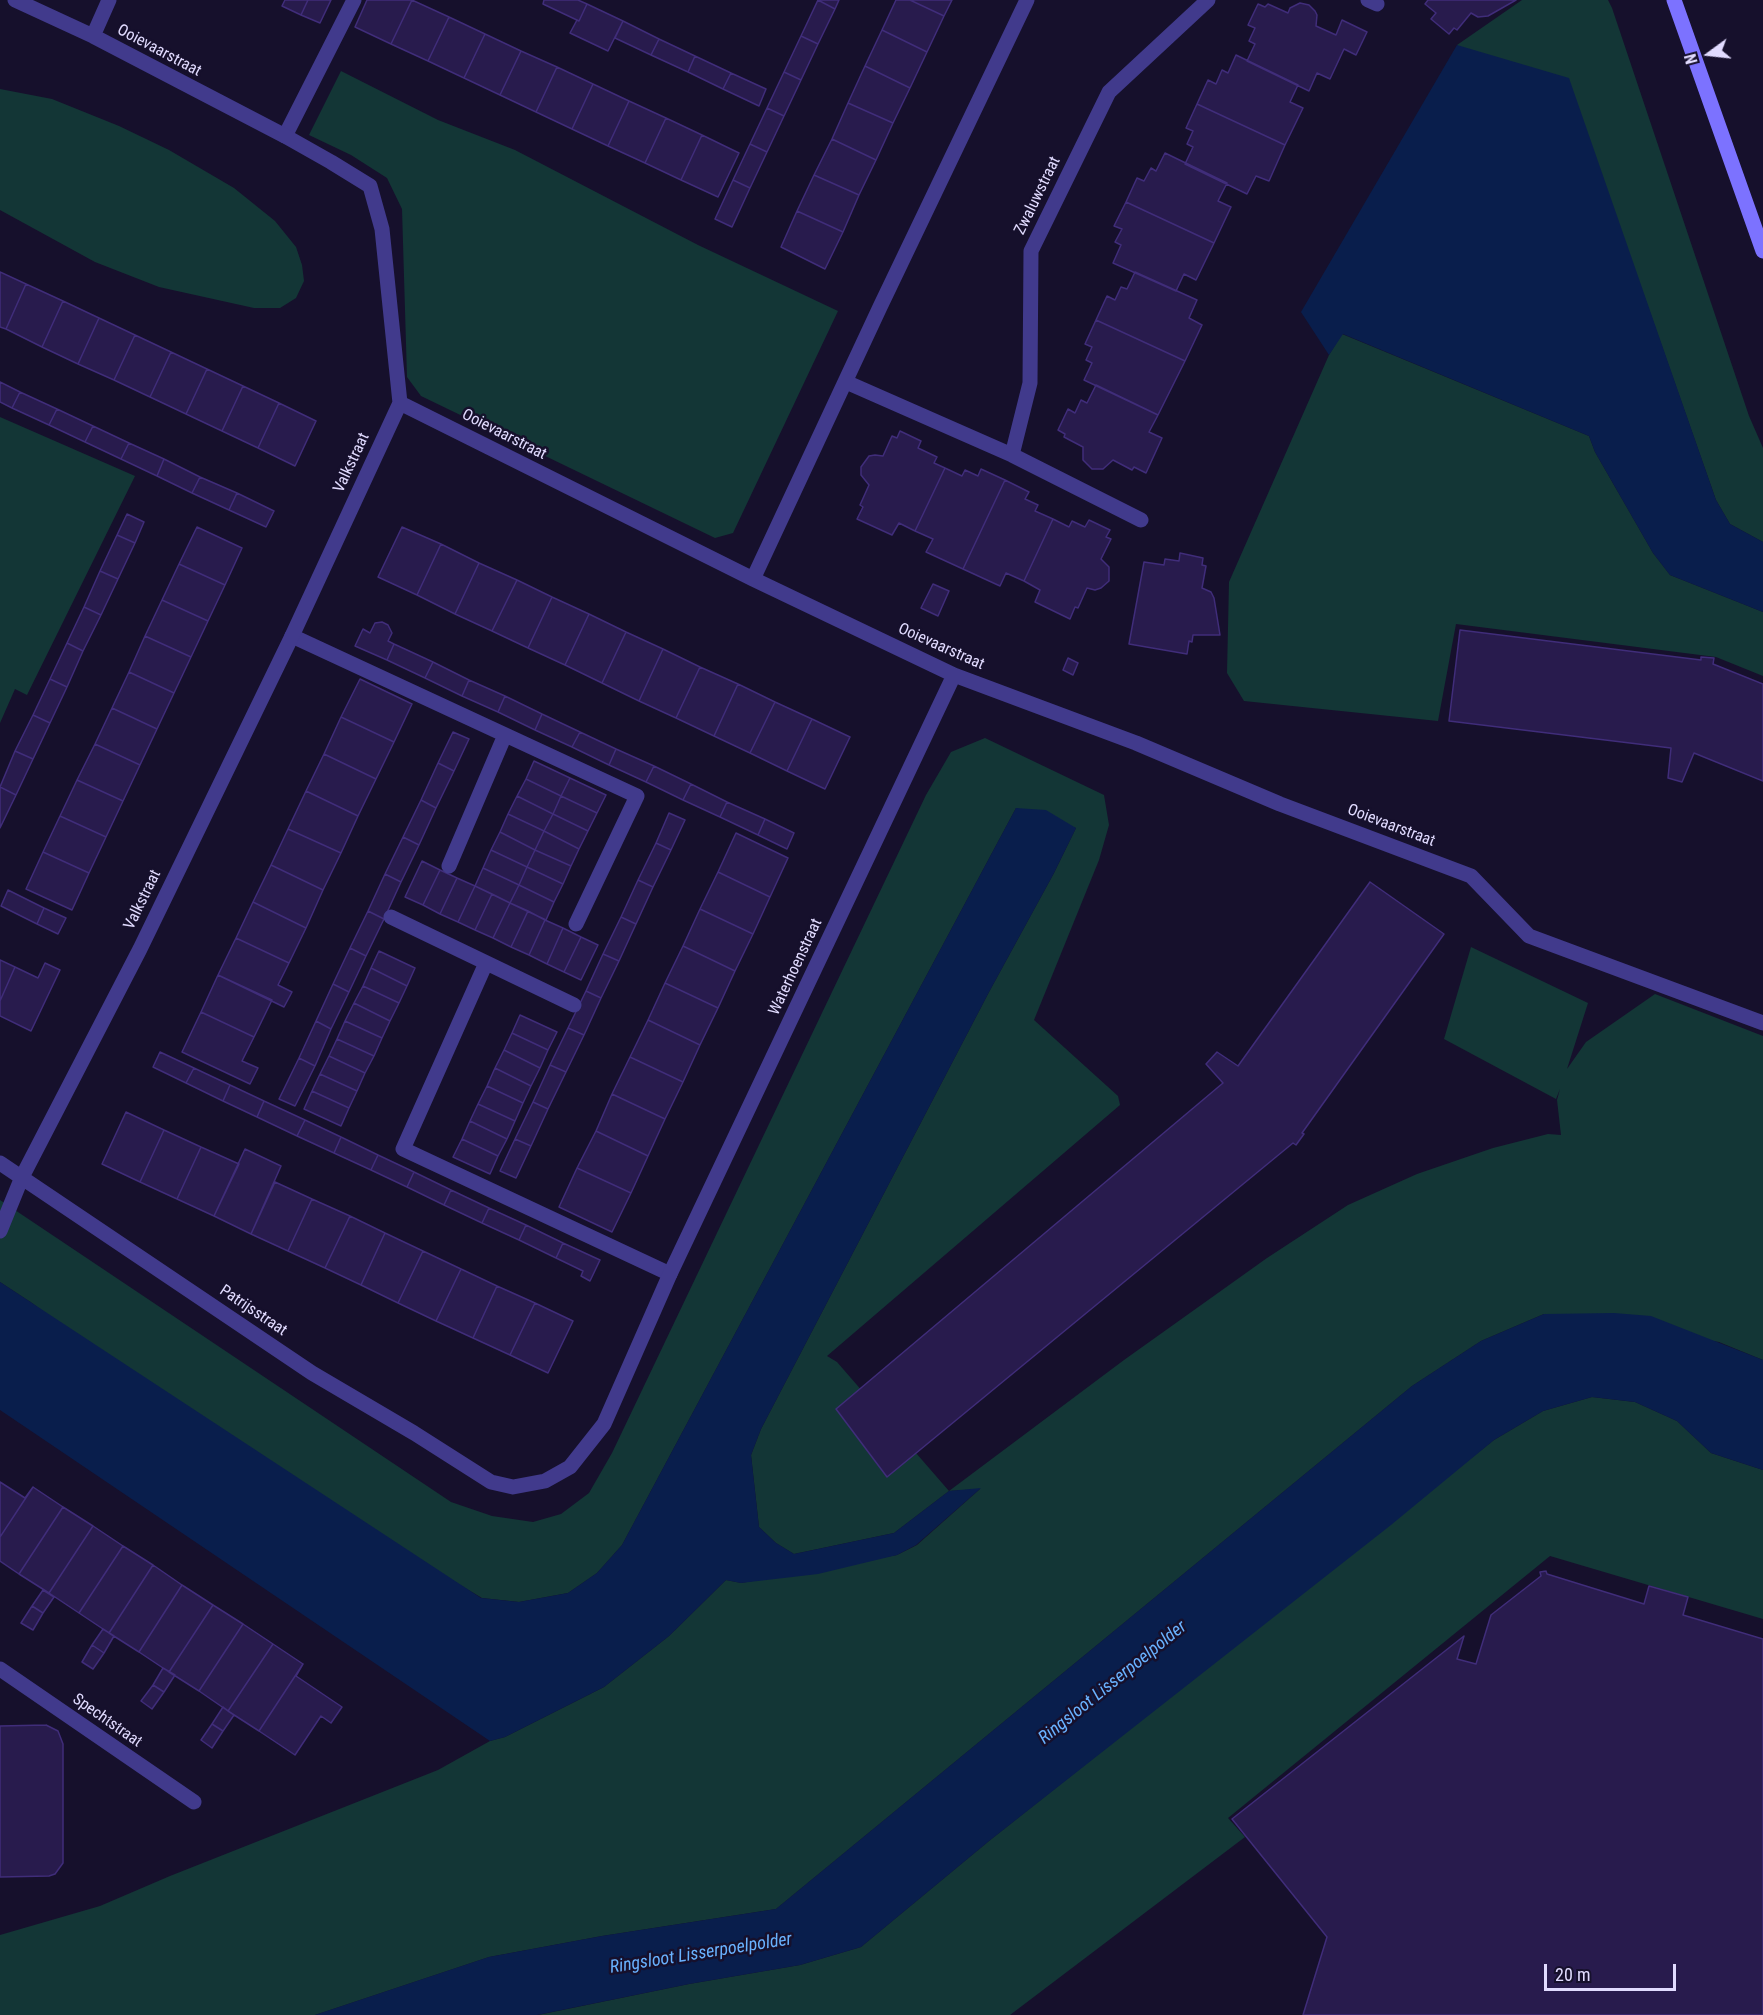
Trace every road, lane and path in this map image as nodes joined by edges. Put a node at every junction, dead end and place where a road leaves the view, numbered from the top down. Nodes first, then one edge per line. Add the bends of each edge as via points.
1 (15, 0) edge
2 (108, 0) edge
3 (354, 0) edge
4 (1027, 0) edge
5 (1208, 0) edge
6 (1674, 0) edge
7 (93, 36) junction
8 (285, 136) junction
9 (1763, 251) edge
10 (846, 382) junction
11 (400, 403) junction
12 (1012, 455) junction
13 (1141, 520) dead end
14 (753, 579) junction
15 (292, 636) junction
16 (954, 675) junction
17 (505, 735) junction
18 (449, 866) dead end
19 (391, 917) dead end
20 (576, 924) dead end
21 (486, 963) junction
22 (574, 1005) dead end
23 (1763, 1023) edge
24 (0, 1163) edge
25 (22, 1177) junction
26 (0, 1231) edge
27 (670, 1274) junction
28 (491, 1482) joint
29 (0, 1669) edge
30 (194, 1802) dead end

1 - 7 street, Ooievaarstraat
2 - 7 street
3 - 8 street
4 - 10 street
5 - 12 street, Zwaluwstraat via 1109,92 1031,251 1030,383
6 - 9 main road
7 - 8 street, Ooievaarstraat
8 - 11 street, Ooievaarstraat via 370,186 382,229
10 - 12 street
10 - 14 street
11 - 14 street, Ooievaarstraat
11 - 15 street, Valkstraat
12 - 13 street
14 - 16 street, Ooievaarstraat
15 - 17 street
15 - 25 street, Valkstraat via 140,949
16 - 23 street, Ooievaarstraat via 1136,742 1280,804 1472,876 1529,936
16 - 27 street, Waterhoenstraat
17 - 18 street
17 - 20 street via 637,796
19 - 21 street
21 - 22 street
21 - 27 street via 403,1149
24 - 25 street, Patrijsstraat
25 - 26 street, Valkstraat
25 - 28 street, Patrijsstraat via 312,1373
27 - 28 street, Waterhoenstraat via 604,1424 570,1467 545,1481 513,1487
29 - 30 street, Spechtstraat

